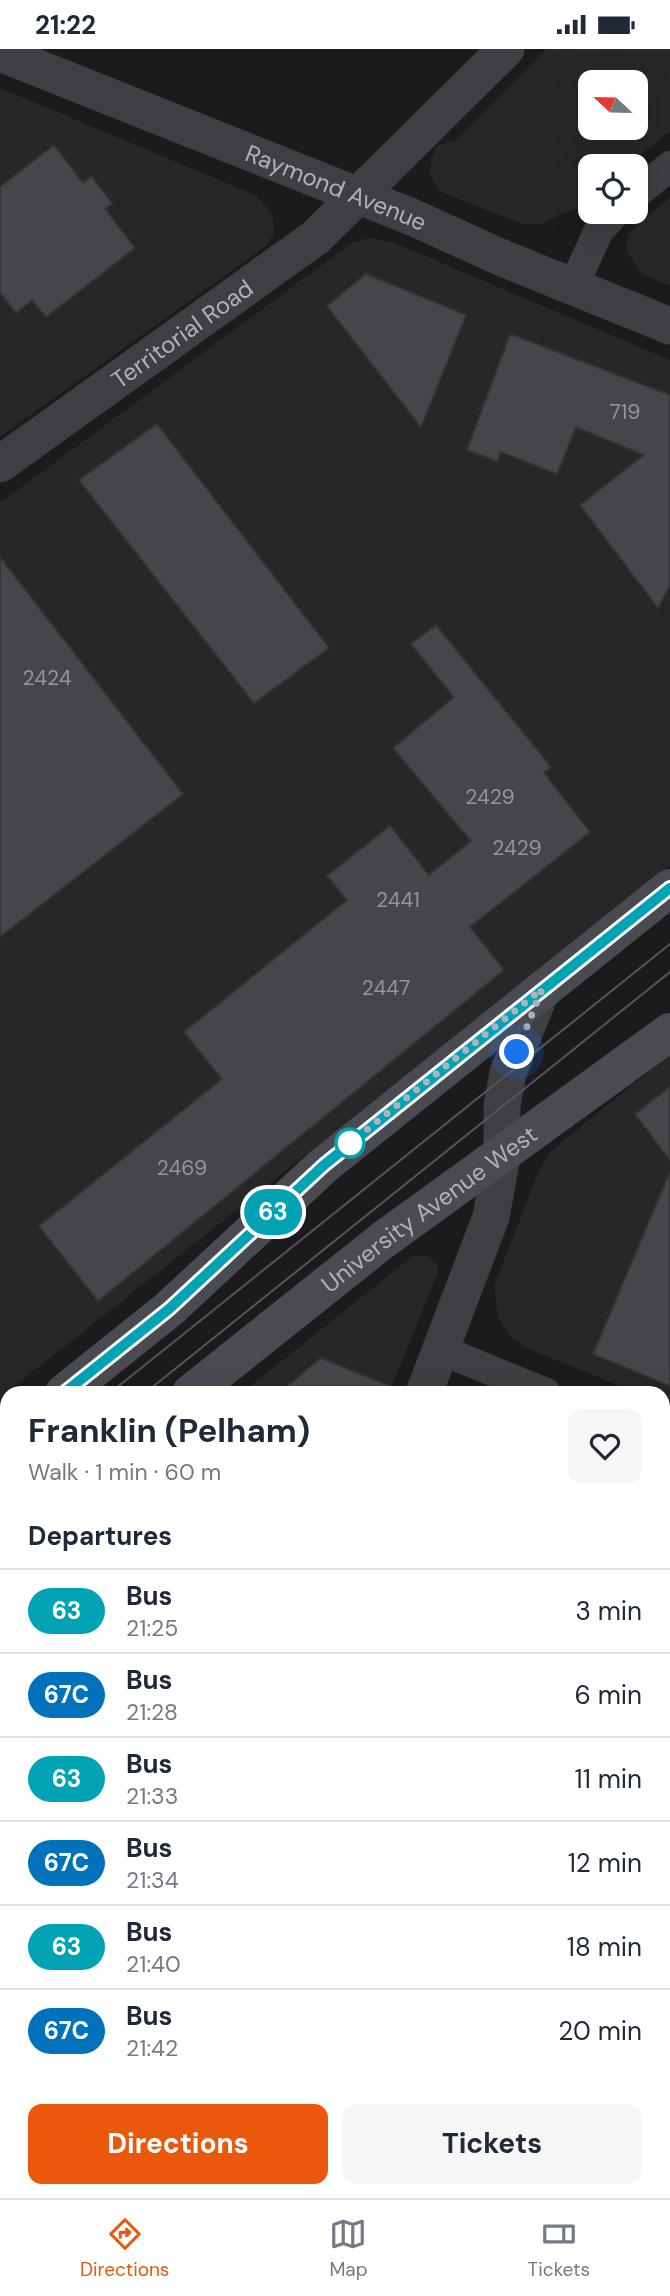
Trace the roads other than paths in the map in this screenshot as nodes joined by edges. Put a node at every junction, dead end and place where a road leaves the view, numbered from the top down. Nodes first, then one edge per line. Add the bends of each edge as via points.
1 (506, 49) edge
2 (0, 53) edge
3 (670, 166) edge
4 (648, 184) edge
5 (359, 195) junction
6 (606, 224) edge
7 (573, 287) junction
8 (670, 326) edge
9 (0, 464) edge
10 (670, 888) edge
11 (542, 989) junction
12 (670, 1032) edge
13 (502, 1156) junction
14 (441, 1350) junction
15 (73, 1386) edge
16 (200, 1386) edge
17 (427, 1386) edge
18 (529, 1386) edge

1 - 5 street, Territorial Road
2 - 5 street, Raymond Avenue
3 - 4 street
5 - 7 street, Raymond Avenue
5 - 9 street, Territorial Road via 316,237
6 - 7 street
7 - 8 street, Raymond Avenue
10 - 11 main road
11 - 13 street via 508,1073 502,1106
11 - 15 main road via 324,1165 169,1309
12 - 13 main road, University Avenue West
13 - 14 street via 491,1217
13 - 16 main road, University Avenue West via 383,1240
14 - 17 street
14 - 18 street

